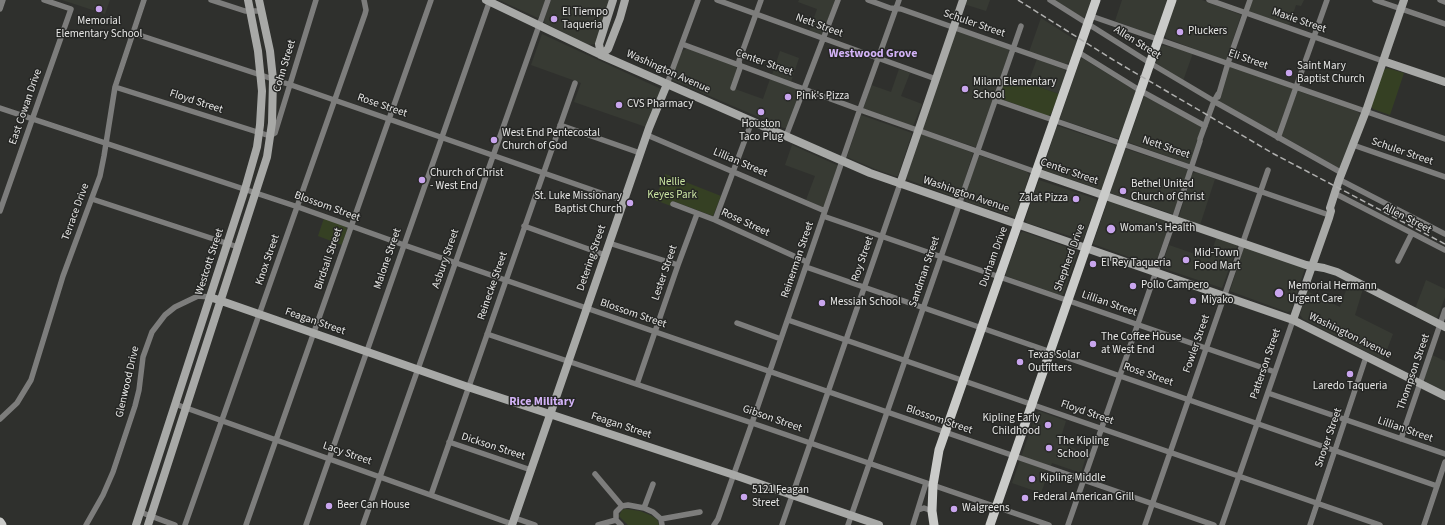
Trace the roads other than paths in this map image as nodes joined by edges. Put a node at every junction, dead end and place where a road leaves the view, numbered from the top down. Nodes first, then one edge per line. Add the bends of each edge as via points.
1 (3, 0) edge
2 (44, 0) edge
3 (144, 0) edge
4 (211, 0) edge
5 (248, 0) edge
6 (260, 0) edge
7 (316, 0) edge
8 (364, 0) edge
9 (431, 0) edge
10 (489, 0) edge
11 (548, 0) edge
12 (613, 0) edge
13 (625, 0) edge
14 (698, 0) edge
15 (717, 0) edge
16 (761, 0) edge
17 (838, 0) edge
18 (868, 0) edge
19 (899, 0) edge
20 (963, 0) edge
21 (1050, 0) edge
22 (1096, 0) edge
23 (1172, 0) edge
24 (1209, 0) edge
25 (1250, 0) edge
26 (1327, 0) edge
27 (1375, 0) edge
28 (1404, 0) edge
29 (1440, 0) edge
30 (1445, 2) edge
31 (0, 9) edge
32 (896, 9) junction
33 (1401, 9) junction
34 (250, 11) junction
35 (262, 11) junction
36 (1246, 12) junction
37 (756, 14) junction
38 (1089, 20) junction
39 (1445, 24) edge
40 (539, 25) junction
41 (1021, 26) dead end
42 (954, 27) junction
43 (133, 33) junction
44 (1314, 37) junction
45 (822, 38) junction
46 (1159, 39) junction
47 (682, 44) junction
48 (1013, 48) junction
49 (1078, 52) junction
50 (601, 55) junction
51 (878, 58) junction
52 (1383, 60) junction
53 (1150, 63) junction
54 (1228, 63) junction
55 (739, 65) junction
56 (1072, 69) junction
57 (261, 75) junction
58 (273, 79) junction
59 (936, 80) junction
60 (1445, 82) edge
61 (575, 83) dead end
62 (667, 84) junction
63 (291, 85) junction
64 (115, 87) junction
65 (1296, 87) junction
66 (733, 88) dead end
67 (804, 89) junction
68 (1141, 91) junction
69 (334, 100) junction
70 (995, 100) junction
71 (1215, 102) junction
72 (0, 108) edge
73 (860, 109) junction
74 (1366, 111) junction
75 (32, 119) junction
76 (389, 119) junction
77 (1054, 120) junction
78 (752, 121) junction
79 (560, 125) junction
80 (1205, 126) junction
81 (919, 131) junction
82 (259, 133) junction
83 (647, 135) junction
84 (270, 136) junction
85 (786, 136) junction
86 (441, 137) junction
87 (1278, 138) junction
88 (1445, 139) edge
89 (1200, 141) junction
90 (106, 143) junction
91 (1123, 144) junction
92 (1353, 145) junction
93 (978, 151) junction
94 (640, 153) junction
95 (493, 155) junction
96 (843, 161) junction
97 (1192, 168) junction
98 (1268, 170) dead end
99 (733, 171) junction
100 (1036, 172) junction
101 (544, 173) junction
102 (1342, 177) junction
103 (1445, 177) edge
104 (900, 184) junction
105 (246, 189) junction
106 (1260, 191) junction
107 (256, 193) junction
108 (1338, 195) junction
109 (1105, 196) junction
110 (92, 199) junction
111 (624, 201) junction
112 (673, 204) dead end
113 (959, 204) junction
114 (298, 207) junction
115 (0, 211) edge
116 (824, 213) junction
117 (1330, 213) junction
118 (697, 214) junction
119 (1174, 219) junction
120 (715, 220) junction
121 (1018, 224) junction
122 (351, 226) junction
123 (524, 226) junction
124 (1412, 233) junction
125 (1445, 234) edge
126 (882, 236) junction
127 (609, 243) junction
128 (1242, 243) junction
129 (228, 244) junction
130 (404, 245) junction
131 (238, 247) junction
132 (1086, 248) junction
133 (1445, 250) edge
134 (605, 255) junction
135 (941, 256) junction
136 (1398, 261) dead end
137 (455, 263) junction
138 (678, 265) junction
139 (807, 265) junction
140 (1312, 265) junction
141 (1156, 272) junction
142 (1000, 277) junction
143 (505, 280) junction
144 (864, 288) junction
145 (1224, 296) junction
146 (210, 297) junction
147 (221, 300) junction
148 (1067, 301) junction
149 (586, 308) junction
150 (923, 308) junction
151 (1445, 310) edge
152 (260, 314) junction
153 (788, 320) junction
154 (1293, 320) junction
155 (737, 323) dead end
156 (1137, 324) junction
157 (1443, 326) edge
158 (981, 328) junction
159 (314, 332) junction
160 (655, 332) junction
161 (487, 334) junction
162 (781, 339) junction
163 (846, 340) junction
164 (1206, 348) junction
165 (366, 352) junction
166 (1050, 352) junction
167 (1366, 357) junction
168 (905, 360) junction
169 (568, 361) junction
170 (418, 370) junction
171 (770, 372) junction
172 (1275, 372) junction
173 (1120, 376) junction
174 (963, 380) junction
175 (1420, 383) junction
176 (637, 384) junction
177 (468, 387) junction
178 (828, 392) junction
179 (1268, 393) junction
180 (1445, 396) edge
181 (1188, 400) junction
182 (175, 404) junction
183 (1032, 404) junction
184 (185, 408) junction
185 (887, 412) junction
186 (550, 414) junction
187 (0, 419) edge
188 (1346, 420) junction
189 (222, 421) junction
190 (752, 423) junction
191 (1257, 424) junction
192 (1101, 428) junction
193 (945, 432) junction
194 (276, 440) junction
195 (1401, 440) junction
196 (449, 442) junction
197 (810, 443) junction
198 (1335, 451) junction
199 (1170, 452) junction
200 (1445, 454) edge
201 (1014, 456) junction
202 (329, 459) junction
203 (1445, 462) edge
204 (869, 464) junction
205 (531, 470) junction
206 (595, 474) dead end
207 (734, 475) junction
208 (1239, 475) junction
209 (381, 476) junction
210 (1083, 480) junction
211 (652, 484) dead end
212 (930, 484) junction
213 (1437, 486) junction
214 (431, 495) junction
215 (792, 495) junction
216 (1317, 503) junction
217 (1152, 504) junction
218 (622, 506) junction
219 (996, 507) junction
220 (644, 508) junction
221 (918, 510) junction
222 (932, 511) junction
223 (140, 512) junction
224 (700, 512) dead end
225 (851, 515) junction
226 (151, 516) junction
227 (616, 520) junction
228 (0, 522) edge
229 (513, 522) edge
230 (662, 522) edge
231 (2, 525) edge
232 (86, 525) edge
233 (136, 525) edge
234 (148, 525) edge
235 (175, 525) edge
236 (185, 525) edge
237 (246, 525) edge
238 (306, 525) edge
239 (363, 525) edge
240 (535, 525) edge
241 (598, 525) edge
242 (621, 525) edge
243 (714, 525) edge
244 (782, 525) edge
245 (848, 525) edge
246 (879, 525) edge
247 (913, 525) edge
248 (934, 525) edge
249 (990, 525) edge
250 (1049, 525) edge
251 (1068, 525) edge
252 (1144, 525) edge
253 (1214, 525) edge
254 (1222, 525) edge
255 (1310, 525) edge
256 (1380, 525) edge
257 (1424, 525) edge

1 - 31 street
2 - 75 street, East Cowan Drive via 71,9
3 - 43 street, Terrace Drive
4 - 34 street
5 - 34 main road, Westcott Street
6 - 35 main road, Westcott Street
7 - 63 street, Cohn Street
8 - 69 street, Knox Street via 365,14
9 - 76 street, Birdsall Street
10 - 40 main road, Washington Avenue
10 - 86 street, Malone Street
11 - 40 street, Asbury Street
12 - 50 main road via 599,44
13 - 50 main road via 608,48
14 - 47 street, Detering Street
15 - 37 street, Nett Street
16 - 37 street
17 - 45 street
18 - 32 street, Schuler Street
19 - 32 street, Reinerman Street
20 - 42 main road, Roy Street
21 - 38 street, Allen Street
22 - 38 main road, Durham Drive
23 - 46 main road, Shepherd Drive
24 - 36 street, Maxie Street
25 - 36 street
26 - 44 street
27 - 33 street
28 - 33 main road, Patterson Street
29 - 30 street
32 - 42 street, Schuler Street
32 - 51 street, Reinerman Street
33 - 39 street
33 - 52 main road, Patterson Street
34 - 35 street
34 - 57 main road, Westcott Street
35 - 58 main road, Westcott Street
36 - 44 street, Maxie Street
36 - 54 street
37 - 45 street, Nett Street
37 - 55 street
38 - 46 street, Eli Street
38 - 49 main road, Durham Drive
38 - 53 street, Allen Street
40 - 50 main road, Washington Avenue
40 - 95 street, Asbury Street
41 - 48 street, Sandman Street
42 - 48 street, Schuler Street
42 - 59 main road, Roy Street
43 - 57 street, Rose Street
43 - 64 street, Terrace Drive
44 - 52 street, Maxie Street
44 - 65 street
45 - 51 street, Nett Street
45 - 67 street
46 - 53 main road, Shepherd Drive
46 - 54 street, Eli Street
47 - 55 street, Center Street
47 - 62 street, Detering Street
48 - 56 street, Schuler Street
48 - 70 street, Sandman Street
49 - 56 main road, Durham Drive
49 - 68 street
50 - 62 main road, Washington Avenue
51 - 59 street, Nett Street
51 - 73 street, Reinerman Street
52 - 60 main road
52 - 74 main road, Patterson Street
53 - 68 main road, Shepherd Drive
53 - 71 street, Allen Street
54 - 65 street, Eli Street
54 - 71 street
55 - 66 street
55 - 67 street, Center Street
56 - 77 main road, Durham Drive
57 - 58 street, Rose Street
57 - 82 main road, Westcott Street
58 - 63 street, Rose Street
58 - 84 main road, Westcott Street
59 - 81 main road, Roy Street
61 - 79 street, Reinecke Street
62 - 78 main road, Washington Avenue
62 - 83 main road, Detering Street
63 - 69 street, Rose Street
63 - 84 street, Cohn Street via 275,133
64 - 82 street, Floyd Street
64 - 90 street, Terrace Drive
65 - 74 street, Eli Street
65 - 87 street
67 - 73 street, Center Street
67 - 85 street
68 - 80 street
68 - 91 main road, Shepherd Drive
69 - 76 street, Rose Street
69 - 114 street, Knox Street
70 - 77 street, Nett Street
70 - 93 street, Sandman Street
71 - 80 street
71 - 87 street, Allen Street
71 - 89 street via 1203,140
72 - 75 street, Blossom Street
73 - 81 street, Center Street
73 - 96 street, Reinerman Street
74 - 88 street, Eli Street
74 - 92 main road, Patterson Street
75 - 90 street, Blossom Street
75 - 115 street, East Cowan Drive
76 - 86 street, Rose Street
76 - 122 street, Birdsall Street
77 - 91 street, Nett Street
77 - 100 main road, Durham Drive
78 - 85 main road, Washington Avenue
78 - 99 street
79 - 94 street
79 - 101 street, Reinecke Street
80 - 89 street
81 - 93 street, Center Street
81 - 104 main road, Roy Street
82 - 84 street, Floyd Street
82 - 105 main road, Westcott Street
83 - 94 main road, Detering Street
83 - 99 street, Lillian Street
84 - 107 main road, Westcott Street via 267,157
85 - 96 main road, Washington Avenue
86 - 95 street, Rose Street
86 - 130 street, Malone Street
87 - 102 street, Allen Street
89 - 97 street
90 - 105 street, Blossom Street
90 - 110 street, Terrace Drive
91 - 97 street, Nett Street
91 - 109 main road, Shepherd Drive
92 - 102 main road, Patterson Street
92 - 103 street, Schuler Street
93 - 100 street, Center Street
93 - 113 street, Sandman Street
94 - 111 main road, Detering Street
95 - 101 street, Rose Street
95 - 137 street, Asbury Street
96 - 104 main road, Washington Avenue
96 - 116 street, Reinerman Street
97 - 106 street, Nett Street
97 - 119 street
98 - 106 street, Fowler Street
99 - 116 street, Lillian Street
99 - 120 street
100 - 109 main road, Center Street
100 - 121 main road, Durham Drive
101 - 111 street, Rose Street
101 - 123 street, Reinecke Street
102 - 108 main road, Patterson Street
102 - 117 main road, Patterson Street
102 - 125 street, Allen Street
104 - 113 main road, Washington Avenue
104 - 126 street, Roy Street
105 - 107 street, Blossom Street
105 - 129 main road, Westcott Street
106 - 117 street, Nett Street
106 - 128 street, Fowler Street
107 - 114 street, Blossom Street
107 - 131 main road, Westcott Street
108 - 117 main road, Patterson Street
108 - 124 street, Allen Street
109 - 119 main road, Center Street
109 - 132 main road, Shepherd Drive
110 - 129 street
110 - 187 street, Terrace Drive via 61,283 31,380 17,403
111 - 127 main road, Detering Street
112 - 118 street, Rose Street
113 - 121 main road, Washington Avenue
113 - 135 street, Sandman Street
114 - 122 street, Blossom Street
114 - 152 street, Knox Street
116 - 126 street, Lillian Street
116 - 139 street, Reinerman Street
117 - 140 main road, Patterson Street
118 - 120 street, Rose Street
118 - 138 street, Lester Street
119 - 128 main road, Center Street
119 - 141 street
120 - 139 street, Rose Street
121 - 132 main road, Washington Avenue
121 - 142 main road, Durham Drive
122 - 130 street, Blossom Street
122 - 159 street, Birdsall Street
123 - 134 street
123 - 143 street, Reinecke Street
124 - 133 street, Allen Street
124 - 136 street
126 - 135 street, Lillian Street
126 - 144 street, Roy Street
127 - 134 main road, Detering Street
127 - 138 street
128 - 140 main road, Center Street
128 - 145 street, Fowler Street
129 - 131 street
129 - 146 main road, Westcott Street
130 - 137 street, Blossom Street
130 - 165 street, Malone Street
131 - 147 main road, Westcott Street
132 - 141 main road, Washington Avenue
132 - 148 main road, Shepherd Drive
134 - 149 main road, Detering Street
135 - 142 street, Lillian Street
135 - 150 street, Sandman Street
137 - 143 street, Blossom Street
137 - 170 street, Asbury Street
138 - 160 street, Lester Street
139 - 144 street, Rose Street
139 - 153 street, Reinerman Street
140 - 154 main road, Patterson Street
140 - 157 main road, Center Street via 1337,272
141 - 145 main road, Washington Avenue
141 - 156 street
142 - 148 street, Lillian Street
142 - 158 main road, Durham Drive
143 - 149 street, Blossom Street
143 - 161 street, Reinecke Street
144 - 150 street, Rose Street
144 - 163 street, Roy Street
145 - 154 main road, Washington Avenue
145 - 164 street, Fowler Street
146 - 147 main road, Feagan Street
146 - 182 main road, Westcott Street
146 - 232 street, Glenwood Drive via 198,296 175,307 164,315 152,332 144,357 135,406 113,472
147 - 152 main road, Feagan Street
147 - 184 main road, Westcott Street
148 - 156 street, Lillian Street
148 - 166 main road, Shepherd Drive
149 - 160 street, Blossom Street
149 - 169 main road, Detering Street
150 - 158 street, Rose Street
150 - 168 street, Sandman Street
151 - 157 street, Thompson Street
152 - 159 main road, Feagan Street
152 - 189 street, Knox Street
153 - 162 street, Reinerman Street
153 - 163 street, Floyd Street
154 - 167 main road, Washington Avenue
154 - 172 street, Patterson Street
155 - 162 street
156 - 164 street, Lillian Street
156 - 173 street
157 - 175 street, Thompson Street
158 - 166 street, Rose Street
158 - 174 main road, Durham Drive
159 - 165 main road, Feagan Street
159 - 194 street, Birdsall Street
160 - 171 street, Blossom Street
160 - 176 street, Lester Street
161 - 169 street, Gibson Street
161 - 177 street, Reinecke Street
162 - 171 street, Reinerman Street
163 - 168 street, Floyd Street
163 - 178 street, Roy Street
164 - 172 street, Lillian Street
164 - 181 street, Fowler Street
165 - 170 main road, Feagan Street
165 - 202 street, Malone Street
166 - 173 street, Rose Street
166 - 183 main road, Shepherd Drive
167 - 175 main road, Washington Avenue
167 - 188 street, Snover Street
168 - 174 street, Floyd Street
168 - 185 street, Sandman Street
169 - 176 street, Gibson Street
169 - 186 main road, Detering Street
170 - 177 main road, Feagan Street
170 - 209 street, Asbury Street
171 - 178 street, Blossom Street
171 - 190 street, Reinerman Street
172 - 179 street, Patterson Street
173 - 181 street, Rose Street
173 - 192 street
174 - 183 street, Floyd Street
174 - 193 main road, Durham Drive
175 - 180 main road, Washington Avenue
175 - 195 street, Thompson Street
176 - 190 street, Gibson Street
177 - 186 main road, Feagan Street
177 - 196 street, Reinecke Street
178 - 185 street, Blossom Street
178 - 197 street, Roy Street
179 - 188 street, Lillian Street
179 - 191 street, Patterson Street
181 - 191 street, Rose Street
181 - 199 street, Fowler Street
182 - 184 street, Lacy Street
182 - 223 main road, Westcott Street
183 - 192 street, Floyd Street
183 - 201 main road, Shepherd Drive
184 - 189 street, Lacy Street
184 - 226 main road, Westcott Street
185 - 193 street, Blossom Street
185 - 204 street, Sandman Street
186 - 205 main road, Detering Street
186 - 207 main road, Feagan Street
188 - 195 street, Lillian Street
188 - 198 street, Snover Street
189 - 194 street, Lacy Street
189 - 236 street, Knox Street
190 - 197 street, Gibson Street
190 - 207 street, Reinerman Street
191 - 198 street, Rose Street
191 - 208 street, Patterson Street
192 - 199 street, Floyd Street
192 - 210 street
193 - 201 street, Blossom Street
193 - 212 main road, Durham Drive
194 - 202 street, Lacy Street
194 - 237 street, Birdsall Street
195 - 200 street, Lillian Street
196 - 205 street, Dickson Street
196 - 214 street, Reinecke Street
197 - 204 street, Gibson Street
197 - 215 street, Roy Street
198 - 213 street, Rose Street
198 - 216 street, Snover Street
199 - 208 street, Floyd Street
199 - 217 street, Fowler Street
201 - 210 street, Blossom Street
201 - 219 main road, Shepherd Drive
202 - 209 street, Lacy Street
202 - 238 street, Malone Street
203 - 213 street
204 - 212 street, Gibson Street
204 - 225 street, Sandman Street
205 - 229 main road, Detering Street
206 - 218 street
207 - 215 main road, Feagan Street
207 - 243 street, Reinerman Street
208 - 216 street, Floyd Street
208 - 254 street, Patterson Street
209 - 214 street, Lacy Street
209 - 239 street, Asbury Street
210 - 217 street, Blossom Street
210 - 251 street
211 - 220 street
212 - 219 street, Gibson Street
212 - 221 street
212 - 222 main road, Durham Drive
213 - 257 street
214 - 229 street, Lacy Street
215 - 225 main road, Feagan Street
215 - 244 street, Roy Street
216 - 255 street, Snover Street
216 - 256 street, Floyd Street
217 - 252 street, Fowler Street
217 - 253 street, Blossom Street
218 - 220 street via 634,505
218 - 227 street via 616,512
219 - 249 main road, Shepherd Drive
219 - 250 street, Gibson Street
220 - 230 street via 653,512
221 - 222 street via 924,508
221 - 247 street
222 - 248 main road, Durham Drive
223 - 226 street
223 - 233 main road, Westcott Street
224 - 230 street
225 - 245 street, Sandman Street
225 - 246 main road, Feagan Street
226 - 234 main road, Westcott Street
226 - 235 street
227 - 241 street
227 - 242 street
228 - 231 main road
229 - 240 street, Lacy Street

